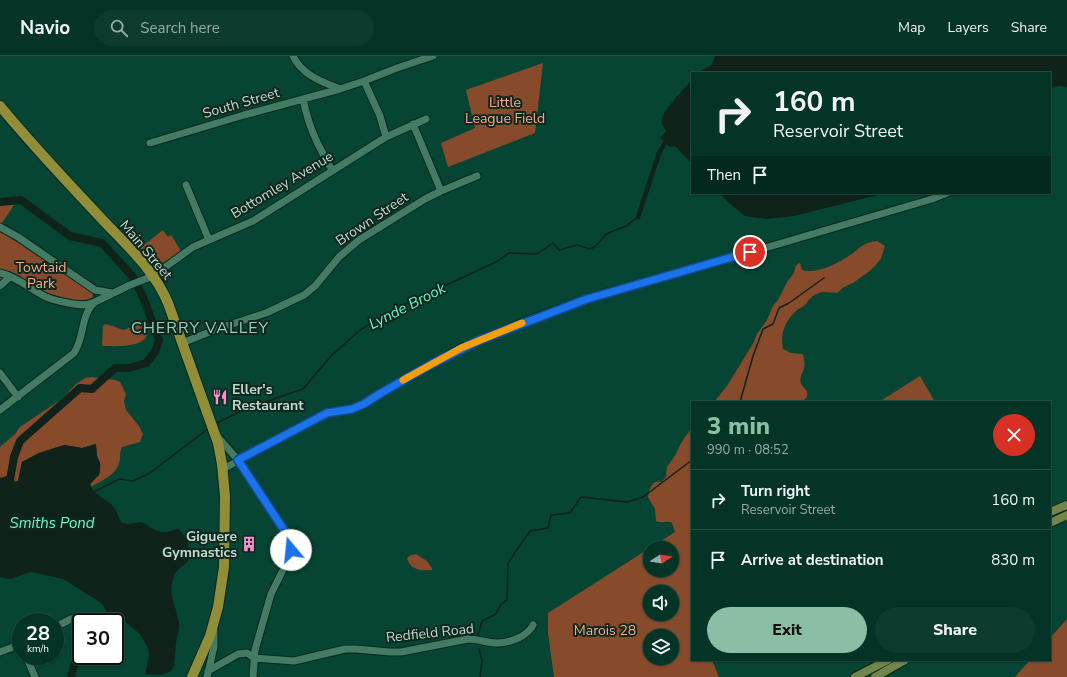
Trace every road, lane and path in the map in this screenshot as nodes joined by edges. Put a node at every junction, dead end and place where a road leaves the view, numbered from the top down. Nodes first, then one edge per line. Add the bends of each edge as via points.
1 (293, 56) edge
2 (433, 56) edge
3 (364, 81) junction
4 (340, 89) junction
5 (303, 99) junction
6 (0, 106) edge
7 (426, 119) dead end
8 (413, 124) junction
9 (386, 137) junction
10 (150, 143) dead end
11 (332, 170) junction
12 (477, 176) dead end
13 (186, 185) dead end
14 (441, 191) junction
15 (944, 194) edge
16 (0, 227) edge
17 (209, 240) junction
18 (0, 273) edge
19 (153, 276) junction
20 (10, 277) junction
21 (0, 286) edge
22 (112, 293) junction
23 (95, 302) junction
24 (182, 342) junction
25 (0, 372) edge
26 (18, 397) junction
27 (0, 410) edge
28 (213, 428) junction
29 (238, 460) junction
30 (223, 469) junction
31 (1067, 505) edge
32 (1051, 512) edge
33 (1067, 515) edge
34 (1051, 523) edge
35 (71, 619) dead end
36 (64, 622) edge
37 (214, 624) junction
38 (533, 625) dead end
39 (12, 647) edge
40 (0, 652) edge
41 (254, 658) junction
42 (886, 661) edge
43 (903, 661) edge
44 (30, 665) edge
45 (208, 674) edge
46 (35, 677) edge
47 (192, 677) edge
48 (253, 677) edge
49 (854, 677) edge
50 (875, 677) edge

1 - 4 street via 305,72
2 - 3 street, South Street
3 - 4 street, South Street
3 - 9 street via 380,116
4 - 5 street, South Street
5 - 10 street, South Street
5 - 11 street via 313,136
6 - 19 highway, Main Street via 44,158 130,248
7 - 8 street, Bottomley Avenue
8 - 9 street, Bottomley Avenue
8 - 14 street
9 - 11 street, Bottomley Avenue
11 - 17 street, Bottomley Avenue via 253,221
12 - 14 street, Brown Street
13 - 17 street
14 - 24 street, Brown Street via 415,204 354,243 306,293 266,314
15 - 29 street via 605,293 531,319 450,354 364,404 352,409 328,412
16 - 22 street via 95,290
17 - 19 street, Bottomley Avenue via 193,247
18 - 20 street
19 - 22 street, Bottomley Avenue
19 - 24 highway, Main Street via 164,295
20 - 21 street
20 - 23 street via 51,299 79,305
22 - 23 street, Bottomley Avenue
23 - 26 street via 87,314 74,353
24 - 28 highway, Main Street
25 - 26 street
26 - 27 street
28 - 29 street
28 - 30 highway, Main Street
29 - 30 street
29 - 41 street via 286,533 290,547 289,558 271,594
30 - 37 highway, Main Street via 226,501 224,567
31 - 32 main road
33 - 34 main road
35 - 36 street
37 - 45 street via 214,647
37 - 47 highway, Main Street
38 - 41 street, Redfield Road via 523,635 497,643 468,639 393,652 350,649 294,661
39 - 40 street
41 - 45 street, Redfield Road via 247,653 239,654
41 - 48 street
42 - 49 main road
43 - 50 main road
44 - 46 street

